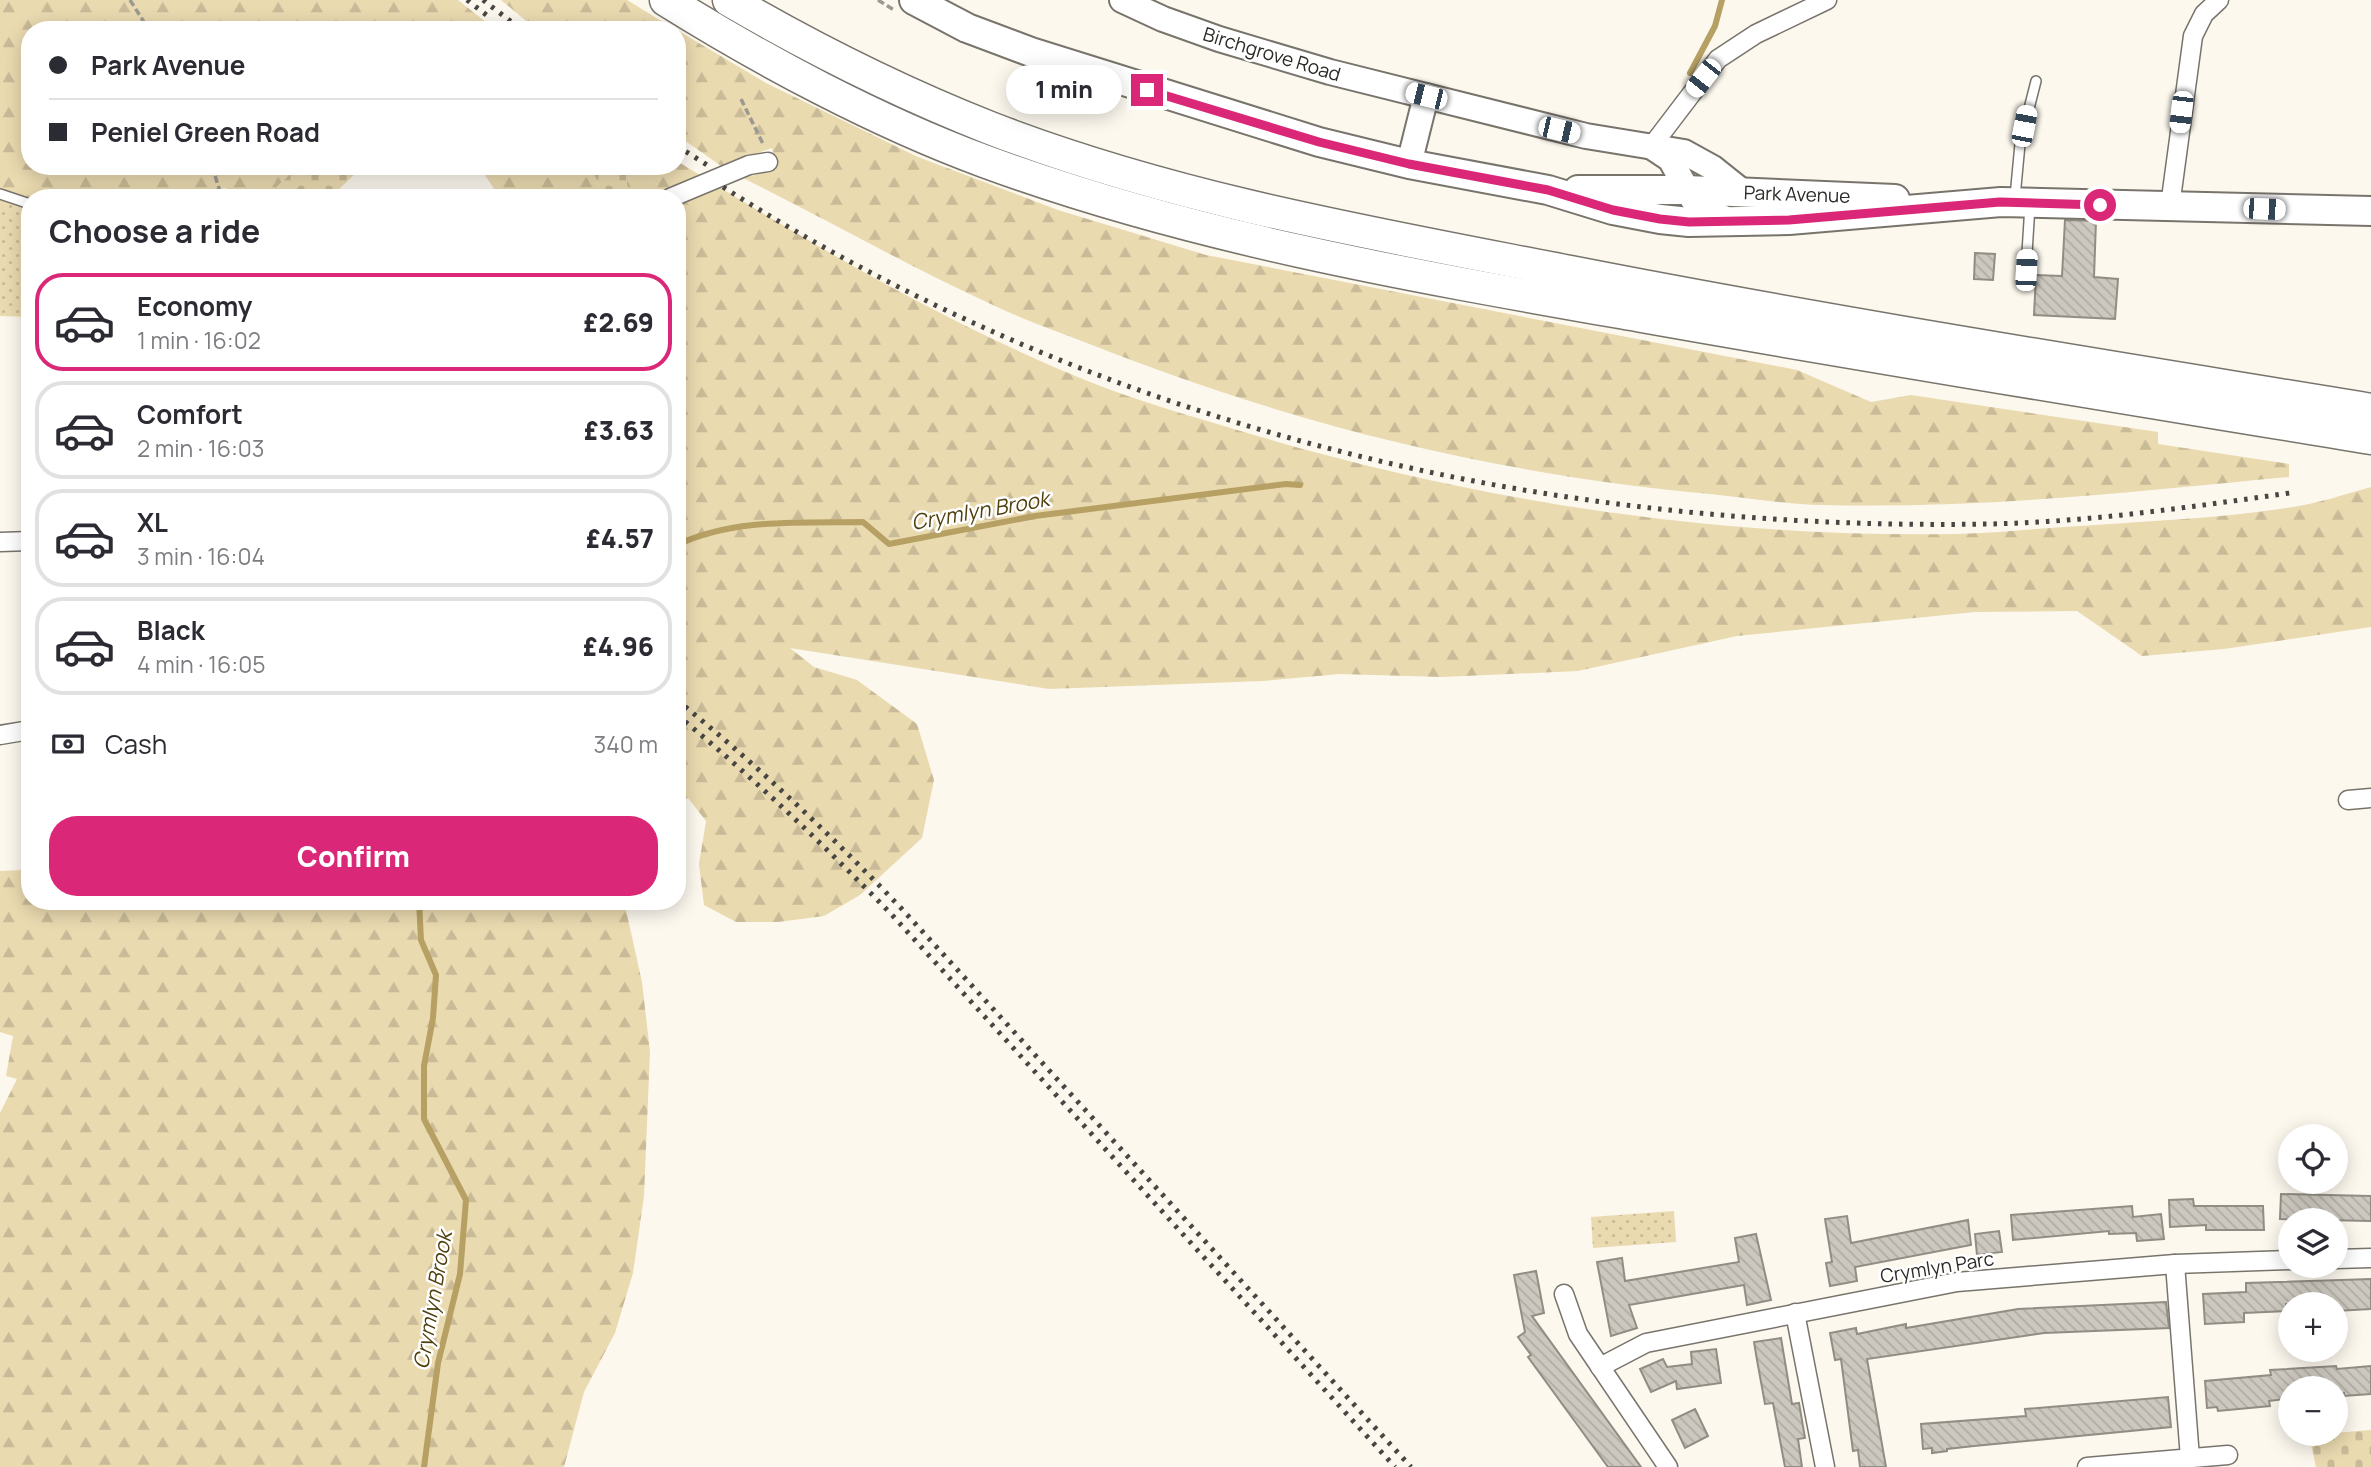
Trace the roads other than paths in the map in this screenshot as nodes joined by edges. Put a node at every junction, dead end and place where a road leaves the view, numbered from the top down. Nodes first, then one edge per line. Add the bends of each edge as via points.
1 (666, 0) edge
2 (729, 0) edge
3 (914, 0) edge
4 (1122, 0) edge
5 (1827, 0) edge
6 (2219, 0) edge
7 (2036, 81) dead end
8 (1426, 96) junction
9 (1651, 147) junction
10 (768, 162) road end
11 (1409, 164) junction
12 (1548, 190) junction
13 (1686, 190) junction
14 (686, 191) edge
15 (1743, 192) junction
16 (0, 194) edge
17 (21, 201) edge
18 (2022, 203) junction
19 (1950, 204) junction
20 (2170, 206) junction
21 (2371, 211) edge
22 (1729, 221) junction
23 (2026, 270) dead end
24 (2371, 410) edge
25 (2371, 438) edge
26 (21, 541) edge
27 (0, 542) edge
28 (21, 732) edge
29 (0, 735) edge
30 (2371, 798) edge
31 (2348, 800) dead end
32 (2371, 1258) edge
33 (2348, 1259) edge
34 (2278, 1260) edge
35 (2175, 1264) junction
36 (1564, 1294) dead end
37 (1795, 1313) junction
38 (1600, 1367) junction
39 (2228, 1455) dead end
40 (2190, 1458) junction
41 (1668, 1467) edge
42 (1825, 1467) edge
43 (2087, 1467) edge

1 - 25 highway via 776,63 979,159 1192,226 1477,287
2 - 24 highway via 888,85 993,129 1201,194 1768,310
3 - 11 main road via 967,28 1098,75 1319,142
4 - 8 main road, Birchgrove Road via 1219,39
5 - 9 street via 1756,34 1718,59
6 - 20 street via 2204,14 2193,36
7 - 18 lane via 2020,144
8 - 9 main road, Birchgrove Road via 1586,136
8 - 11 main road
9 - 13 main road via 1670,159
9 - 15 main road, Birchgrove Road via 1701,160
10 - 14 street via 748,165
11 - 12 main road
12 - 13 main road, Park Avenue
12 - 22 main road, Park Avenue via 1660,219
13 - 15 main road, Park Avenue
13 - 22 main road via 1707,211
15 - 19 main road, Park Avenue
16 - 17 lane
18 - 19 main road, Park Avenue
18 - 20 main road, Park Avenue
18 - 23 lane
19 - 22 main road, Park Avenue via 1860,215
20 - 21 main road, Park Avenue
26 - 27 street
28 - 29 street
30 - 31 street
32 - 33 street
34 - 35 street, Crymlyn Parc
35 - 37 street, Crymlyn Parc via 1957,1282
35 - 40 street
36 - 38 street via 1578,1334
37 - 38 street, Crymlyn Parc via 1646,1343
37 - 42 street
38 - 41 street
39 - 40 street
40 - 43 street

